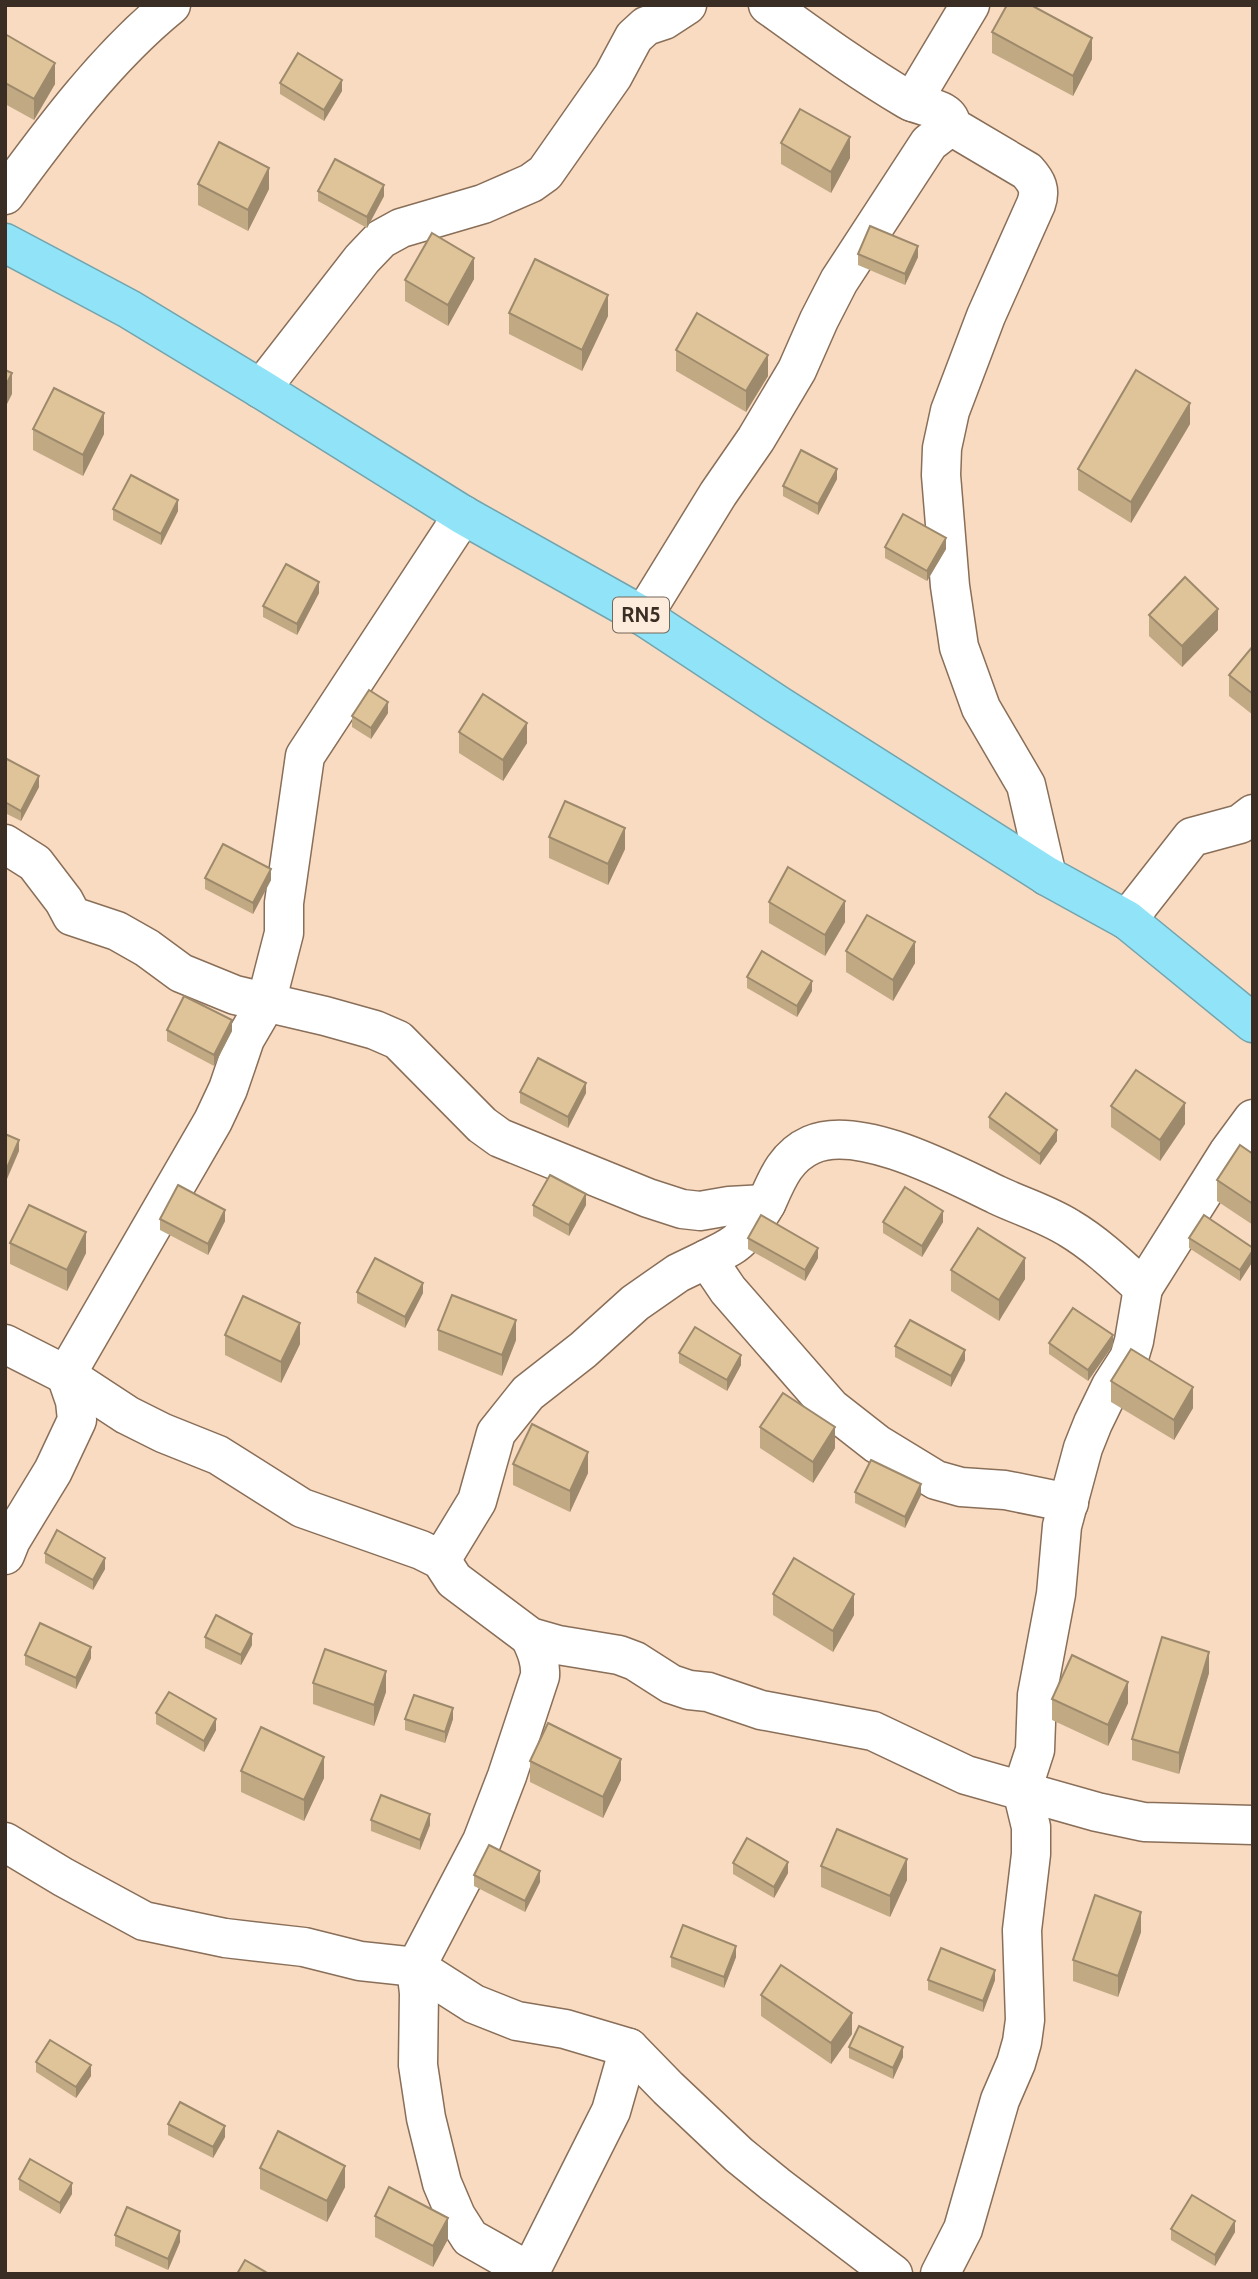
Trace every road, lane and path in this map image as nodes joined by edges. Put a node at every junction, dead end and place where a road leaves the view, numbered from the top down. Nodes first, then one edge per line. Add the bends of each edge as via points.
1 (172, 5) edge
2 (687, 5) edge
3 (768, 5) edge
4 (970, 5) edge
5 (912, 102) junction
6 (951, 127) junction
7 (9, 178) edge
8 (5, 243) edge
9 (261, 388) junction
10 (463, 515) junction
11 (643, 616) junction
12 (1253, 814) edge
13 (5, 844) edge
14 (1047, 876) junction
15 (1127, 920) junction
16 (266, 1003) junction
17 (1253, 1023) edge
18 (1253, 1119) edge
19 (766, 1204) junction
20 (707, 1259) junction
21 (1143, 1288) junction
22 (5, 1344) edge
23 (65, 1376) junction
24 (1069, 1503) junction
25 (5, 1555) edge
26 (441, 1560) junction
27 (530, 1637) junction
28 (1022, 1790) junction
29 (1253, 1825) edge
30 (5, 1842) edge
31 (416, 1968) junction
32 (629, 2048) junction
33 (529, 2273) edge
34 (893, 2274) edge
35 (940, 2274) edge

1 - 7 street via 141,30
2 - 9 street via 634,37 613,76 545,173 483,204 401,228 381,239
3 - 5 street
4 - 5 street
5 - 6 street via 946,114
6 - 11 street via 929,143 839,281 797,370
6 - 14 street via 1027,172 1039,189 950,411 941,475 959,647 981,708 1026,785
8 - 9 highway, RN5 via 129,309
9 - 10 highway, RN5
10 - 11 highway, RN5
10 - 16 street via 305,756 284,933
11 - 14 highway, RN5
12 - 15 street via 1240,824 1192,837
13 - 16 street via 35,863 72,916 117,931 181,973
14 - 15 highway, RN5
15 - 17 highway, RN5
16 - 19 street via 398,1040 500,1138 648,1198 699,1211
16 - 23 street via 245,1039 213,1121
18 - 21 street
19 - 20 street via 741,1238
19 - 21 street via 776,1178 811,1145 852,1140 933,1164 1068,1227
20 - 24 street via 728,1290 831,1408 877,1444 936,1480
20 - 26 street via 635,1303 528,1393 496,1433 477,1501
21 - 24 street via 1129,1358 1093,1423
22 - 23 street
23 - 25 street via 77,1420
23 - 26 street via 127,1415 218,1455 302,1508
24 - 28 street via 1037,1695 1035,1750
26 - 27 street via 454,1580
27 - 28 street via 635,1661 671,1684 761,1710 873,1731 966,1775
27 - 31 street via 541,1665 540,1676 507,1776 482,1841
28 - 29 street via 1144,1822
28 - 35 street via 1031,1827 1031,1854 1022,1930 1022,2042 1000,2100 964,2229
30 - 31 street via 144,1921
31 - 32 street via 474,2004 517,2021
31 - 33 street via 418,2065 442,2183 470,2238
32 - 33 street via 611,2111
32 - 34 street via 739,2155

